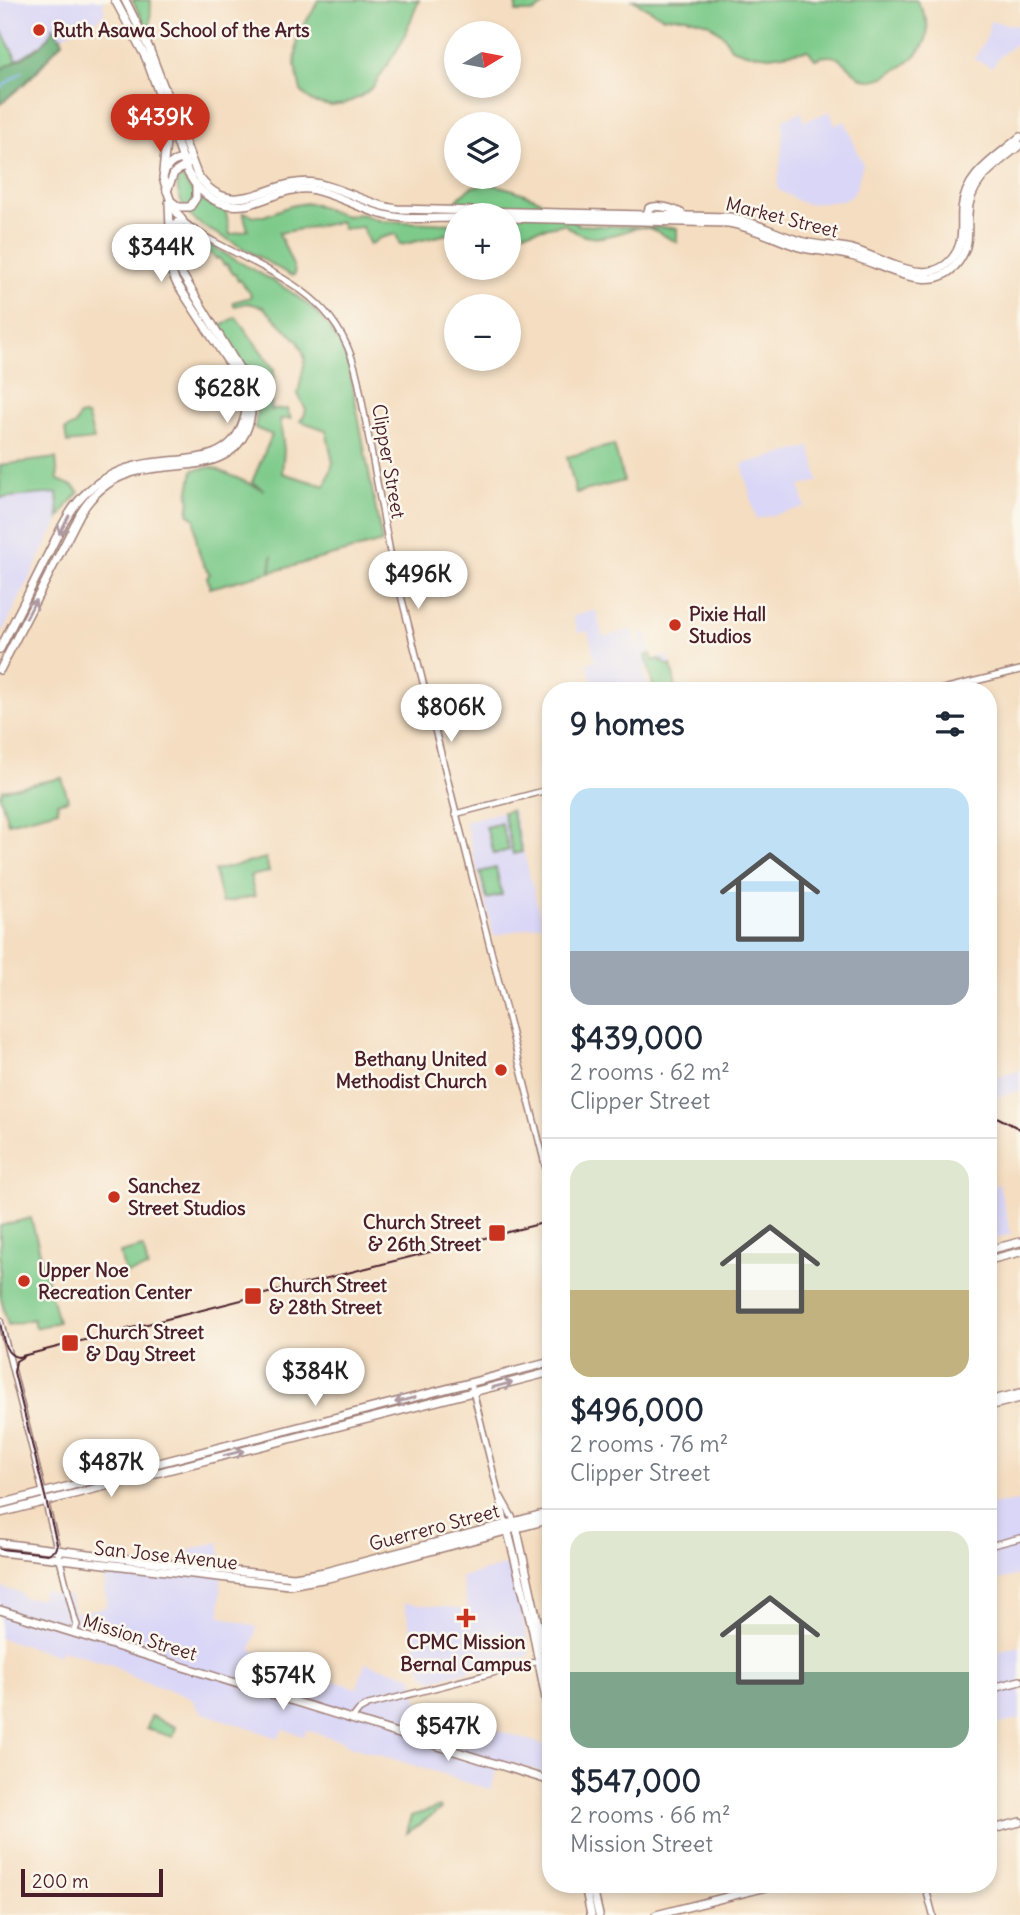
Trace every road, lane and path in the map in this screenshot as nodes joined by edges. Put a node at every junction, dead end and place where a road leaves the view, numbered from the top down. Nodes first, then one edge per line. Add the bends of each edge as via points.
1 (115, 0) edge
2 (125, 0) edge
3 (163, 103) junction
4 (1020, 137) edge
5 (1020, 145) edge
6 (187, 163) junction
7 (163, 178) junction
8 (196, 186) junction
9 (169, 196) junction
10 (444, 214) edge
11 (521, 214) edge
12 (444, 216) edge
13 (521, 218) edge
14 (649, 218) junction
15 (182, 220) junction
16 (192, 229) junction
17 (172, 236) junction
18 (0, 649) edge
19 (0, 670) edge
20 (1020, 670) edge
21 (971, 682) edge
22 (542, 791) edge
23 (455, 814) junction
24 (542, 1153) edge
25 (1020, 1242) edge
26 (997, 1248) edge
27 (1020, 1252) edge
28 (997, 1258) edge
29 (0, 1320) edge
30 (542, 1365) edge
31 (542, 1374) edge
32 (471, 1383) junction
33 (474, 1392) junction
34 (1020, 1393) edge
35 (1020, 1398) edge
36 (997, 1399) edge
37 (997, 1404) edge
38 (43, 1492) junction
39 (499, 1493) junction
40 (46, 1502) junction
41 (0, 1504) edge
42 (0, 1513) edge
43 (542, 1515) edge
44 (542, 1520) edge
45 (516, 1525) junction
46 (507, 1528) junction
47 (1020, 1538) edge
48 (0, 1543) edge
49 (997, 1544) edge
50 (0, 1552) edge
51 (59, 1555) junction
52 (327, 1575) joint
53 (0, 1610) edge
54 (74, 1633) junction
55 (542, 1645) edge
56 (542, 1650) edge
57 (542, 1660) edge
58 (1020, 1681) edge
59 (997, 1687) edge
60 (356, 1714) junction
61 (542, 1778) edge
62 (1020, 1822) edge
63 (997, 1828) edge
64 (587, 1893) edge
65 (594, 1893) edge
66 (743, 1893) edge
67 (927, 1893) edge
68 (591, 1915) edge
69 (599, 1915) edge
70 (656, 1915) edge
71 (933, 1915) edge

1 - 3 main road via 146,58
2 - 6 main road via 145,40
3 - 6 main road
3 - 7 main road via 167,135
4 - 14 main road, Market Street via 972,179 963,200 960,244 950,261 933,271 911,271 735,218 685,215 657,206 649,208
5 - 14 main road, Market Street via 988,171 972,192 965,251 952,269 934,278 909,277 856,257 803,248 734,224
6 - 7 main road via 176,160
6 - 8 main road
6 - 9 main road via 174,173
6 - 10 main road via 205,184 229,197 250,197 309,182 386,208
7 - 9 main road, Clipper Street
8 - 9 main road via 190,207 179,207
8 - 12 main road via 214,200 232,205 251,205 291,191 309,190 385,215
9 - 15 main road, Clipper Street
9 - 17 main road
11 - 14 main road, Market Street
13 - 14 main road, Market Street
15 - 16 street, Clipper Street
15 - 17 main road
16 - 17 main road
16 - 23 street, Clipper Street via 305,293 327,312 347,344 358,380 388,547
17 -> 18 main road via 167,253 173,276 244,388 242,426 232,442 212,455 131,467 104,478 88,491 68,516
19 -> 17 main road via 93,496 132,472 214,460 236,446 247,429 252,407 247,381 177,268
20 - 21 street
22 - 23 street
23 - 24 street, Clipper Street
25 - 26 main road
27 - 28 main road
29 - 38 street
30 - 32 main road
33 -> 31 main road
32 - 33 street
32 -> 38 main road
33 - 39 street
40 -> 33 main road
34 - 36 main road
35 - 37 main road
38 - 40 street
38 - 41 main road
39 - 45 street
39 - 46 street
40 - 42 main road
40 - 51 street
43 - 45 main road, Guerrero Street
44 - 45 main road, Guerrero Street
45 - 46 main road, Guerrero Street
45 - 55 main road
46 - 52 main road, Guerrero Street
46 - 56 main road
47 - 49 street
48 - 51 main road, San Jose Avenue
50 - 51 main road, San Jose Avenue
51 - 52 main road, San Jose Avenue via 289,1585
51 - 54 street via 77,1625
53 - 54 main road, Mission Street
54 - 60 main road, Mission Street
57 - 60 street via 365,1705
58 - 59 main road
60 - 61 main road, Mission Street
62 - 63 main road
64 - 68 main road
65 - 69 main road
66 - 70 main road
67 - 71 street

